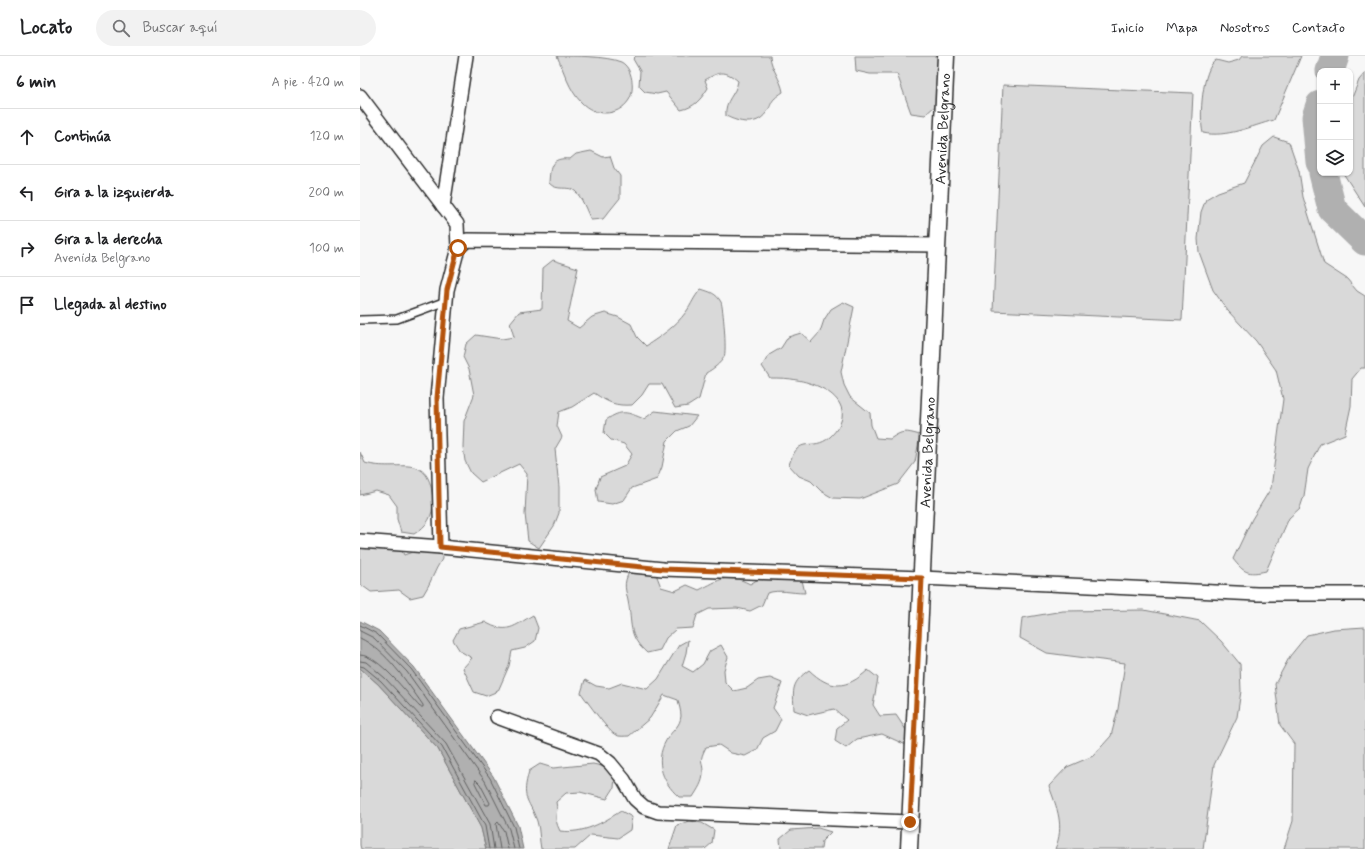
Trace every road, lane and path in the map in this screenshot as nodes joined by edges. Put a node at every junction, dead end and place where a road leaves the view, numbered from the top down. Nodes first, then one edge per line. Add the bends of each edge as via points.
1 (466, 56) edge
2 (946, 56) edge
3 (360, 96) edge
4 (443, 206) junction
5 (937, 245) junction
6 (458, 248) junction
7 (446, 301) junction
8 (360, 320) edge
9 (360, 541) edge
10 (440, 547) junction
11 (922, 578) junction
12 (1365, 594) edge
13 (497, 717) dead end
14 (910, 822) junction
15 (909, 849) edge

1 - 4 street
2 - 5 street, Avenida Belgrano
3 - 4 street
4 - 6 street via 457,224
5 - 6 street via 467,240
5 - 11 street, Avenida Belgrano
6 - 7 street
7 - 8 lane via 397,319
7 - 10 street via 437,398
9 - 10 street
10 - 11 street via 663,569
11 - 12 street via 1257,594
11 - 14 street, Avenida Belgrano
13 - 14 street via 599,754 624,780 635,799 644,807 658,812
14 - 15 street, Avenida Belgrano

